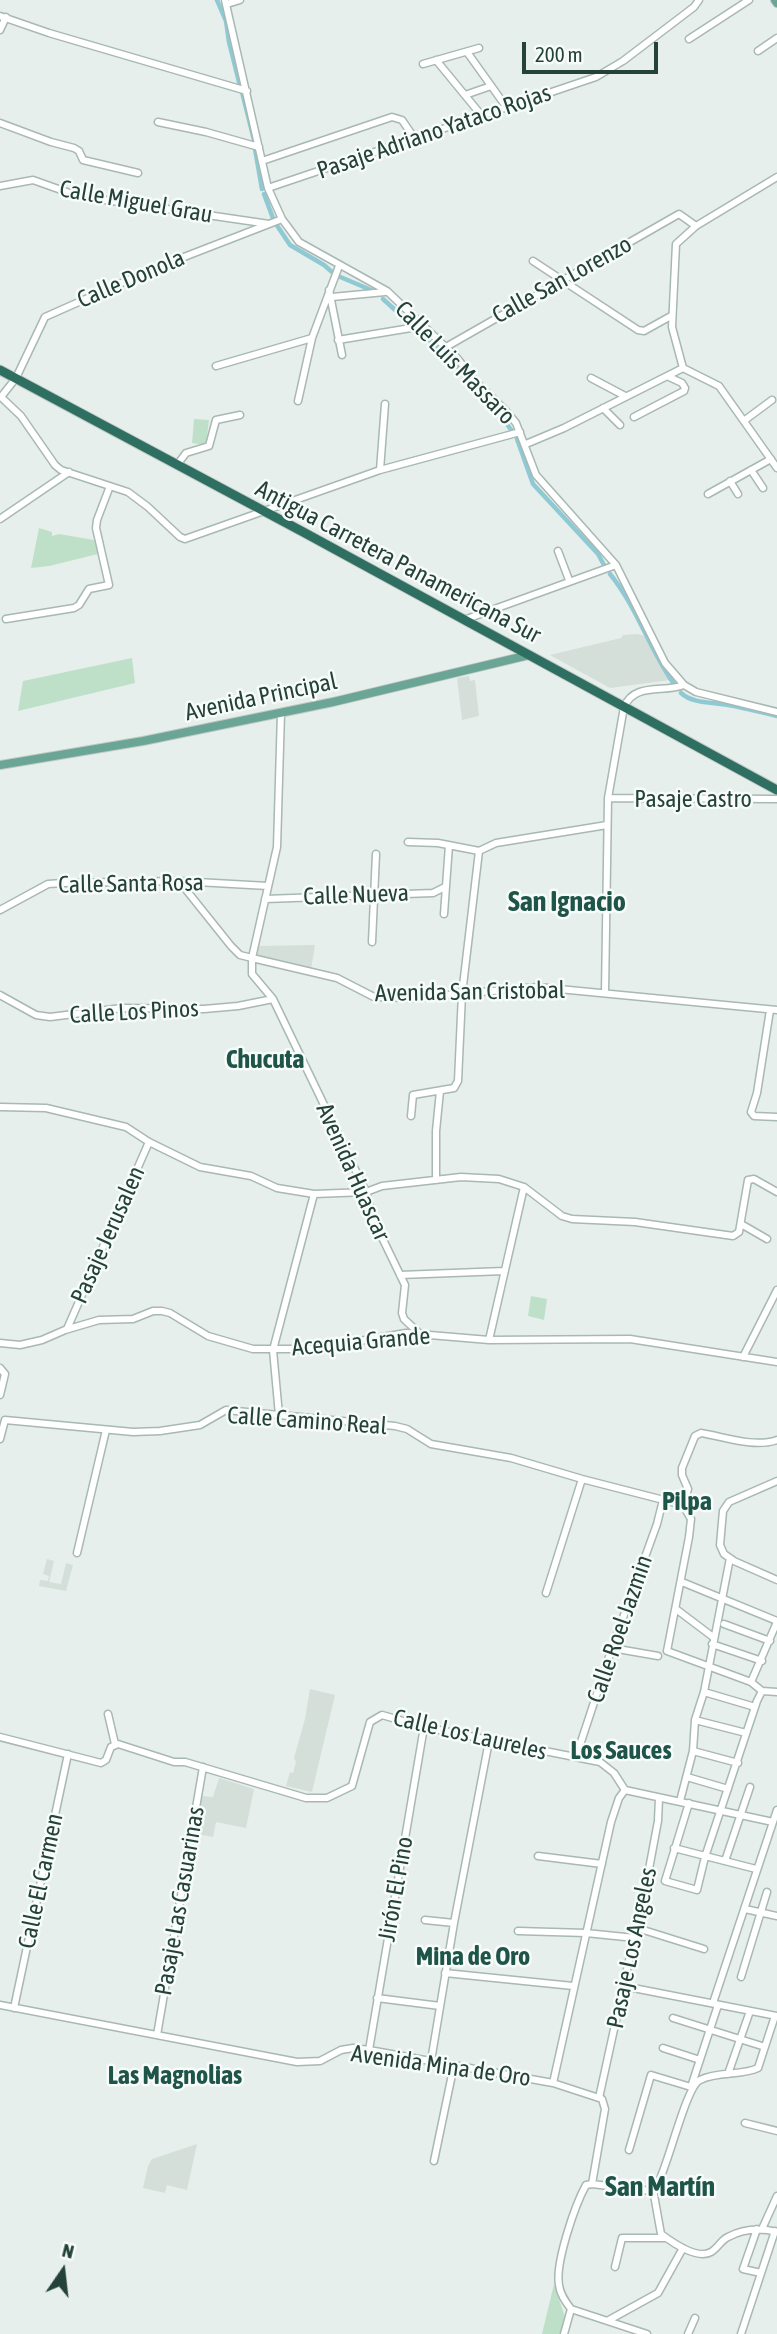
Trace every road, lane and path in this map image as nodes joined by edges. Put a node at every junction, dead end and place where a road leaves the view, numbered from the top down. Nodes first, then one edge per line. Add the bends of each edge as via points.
1 (240, 0) edge
2 (699, 0) edge
3 (748, 0) edge
4 (226, 2) edge
5 (3, 17) edge
6 (0, 30) edge
7 (777, 38) edge
8 (689, 39) dead end
9 (479, 48) dead end
10 (758, 51) dead end
11 (467, 52) junction
12 (436, 60) junction
13 (423, 64) dead end
14 (491, 86) junction
15 (247, 91) junction
16 (465, 95) junction
17 (507, 108) junction
18 (482, 116) junction
19 (158, 122) dead end
20 (0, 123) edge
21 (415, 139) junction
22 (259, 147) junction
23 (262, 161) junction
24 (138, 173) dead end
25 (777, 177) edge
26 (0, 186) edge
27 (268, 188) junction
28 (282, 219) junction
29 (272, 225) junction
30 (696, 226) junction
31 (533, 261) dead end
32 (339, 266) junction
33 (562, 280) junction
34 (329, 290) junction
35 (387, 292) junction
36 (332, 298) junction
37 (671, 316) junction
38 (424, 326) junction
39 (312, 338) junction
40 (338, 340) junction
41 (446, 347) junction
42 (342, 355) dead end
43 (216, 366) dead end
44 (683, 368) junction
45 (0, 370) edge
46 (667, 376) junction
47 (16, 378) junction
48 (591, 378) dead end
49 (625, 396) junction
50 (0, 397) edge
51 (772, 400) dead end
52 (298, 401) dead end
53 (385, 404) dead end
54 (603, 408) junction
55 (240, 415) dead end
56 (635, 417) dead end
57 (745, 420) junction
58 (620, 425) dead end
59 (520, 432) junction
60 (526, 443) junction
61 (771, 458) junction
62 (177, 465) junction
63 (777, 468) edge
64 (380, 470) junction
65 (751, 470) junction
66 (69, 472) junction
67 (730, 481) junction
68 (110, 486) junction
69 (763, 488) dead end
70 (708, 494) dead end
71 (737, 494) dead end
72 (262, 511) junction
73 (0, 519) edge
74 (558, 551) dead end
75 (616, 565) junction
76 (569, 580) junction
77 (6, 619) dead end
78 (464, 620) junction
79 (529, 655) junction
80 (684, 685) junction
81 (624, 707) junction
82 (777, 712) edge
83 (281, 713) junction
84 (0, 765) edge
85 (777, 790) edge
86 (608, 798) junction
87 (777, 799) edge
88 (607, 825) junction
89 (408, 842) dead end
90 (449, 845) junction
91 (479, 851) junction
92 (376, 854) dead end
93 (179, 881) junction
94 (268, 886) junction
95 (445, 887) junction
96 (375, 893) junction
97 (265, 899) junction
98 (0, 910) edge
99 (444, 914) dead end
100 (372, 942) dead end
101 (252, 958) junction
102 (605, 993) junction
103 (462, 994) junction
104 (0, 995) edge
105 (273, 999) junction
106 (774, 1010) edge
107 (440, 1091) junction
108 (0, 1107) edge
109 (411, 1116) dead end
110 (777, 1117) edge
111 (149, 1142) junction
112 (436, 1180) junction
113 (524, 1187) junction
114 (366, 1192) junction
115 (777, 1192) edge
116 (314, 1194) junction
117 (741, 1224) junction
118 (766, 1239) dead end
119 (504, 1271) junction
120 (400, 1275) junction
121 (777, 1290) edge
122 (67, 1329) junction
123 (419, 1334) junction
124 (489, 1340) junction
125 (0, 1343) edge
126 (272, 1350) junction
127 (743, 1357) junction
128 (777, 1363) edge
129 (0, 1368) edge
130 (0, 1395) edge
131 (279, 1415) junction
132 (3, 1417) edge
133 (106, 1430) junction
134 (0, 1439) edge
135 (777, 1440) edge
136 (582, 1479) junction
137 (777, 1480) edge
138 (663, 1500) junction
139 (683, 1505) junction
140 (77, 1553) dead end
141 (730, 1558) junction
142 (777, 1580) edge
143 (682, 1582) junction
144 (546, 1594) dead end
145 (722, 1599) junction
146 (676, 1609) junction
147 (777, 1623) edge
148 (724, 1624) dead end
149 (713, 1641) junction
150 (770, 1641) junction
151 (612, 1648) junction
152 (658, 1656) dead end
153 (762, 1661) junction
154 (708, 1665) junction
155 (751, 1682) junction
156 (762, 1691) junction
157 (704, 1692) junction
158 (777, 1692) edge
159 (755, 1707) junction
160 (107, 1714) dead end
161 (695, 1720) junction
162 (425, 1727) junction
163 (746, 1733) junction
164 (0, 1737) edge
165 (489, 1741) junction
166 (114, 1745) junction
167 (694, 1751) junction
168 (68, 1754) junction
169 (576, 1758) junction
170 (738, 1763) junction
171 (203, 1767) junction
172 (687, 1777) junction
173 (750, 1787) dead end
174 (729, 1789) junction
175 (625, 1790) junction
176 (659, 1798) junction
177 (680, 1801) junction
178 (689, 1803) junction
179 (721, 1810) junction
180 (777, 1810) edge
181 (741, 1816) junction
182 (773, 1822) junction
183 (674, 1848) junction
184 (538, 1856) dead end
185 (705, 1857) junction
186 (725, 1861) junction
187 (602, 1864) junction
188 (756, 1869) junction
189 (767, 1892) dead end
190 (745, 1909) junction
191 (762, 1913) junction
192 (777, 1916) edge
193 (425, 1920) dead end
194 (454, 1923) junction
195 (637, 1928) junction
196 (518, 1931) dead end
197 (586, 1933) junction
198 (635, 1938) junction
199 (704, 1949) dead end
200 (445, 1973) junction
201 (741, 1977) dead end
202 (573, 1986) junction
203 (623, 1986) junction
204 (377, 1998) junction
205 (716, 2004) junction
206 (0, 2005) edge
207 (440, 2006) junction
208 (14, 2008) junction
209 (750, 2011) junction
210 (776, 2016) edge
211 (674, 2018) dead end
212 (710, 2031) junction
213 (158, 2035) junction
214 (741, 2039) junction
215 (765, 2047) junction
216 (663, 2048) dead end
217 (369, 2050) junction
218 (700, 2060) junction
219 (431, 2061) junction
220 (454, 2065) junction
221 (728, 2074) junction
222 (553, 2083) junction
223 (691, 2087) junction
224 (602, 2100) junction
225 (745, 2123) dead end
226 (777, 2131) edge
227 (629, 2150) dead end
228 (434, 2161) dead end
229 (592, 2183) junction
230 (653, 2194) junction
231 (777, 2196) edge
232 (759, 2229) junction
233 (776, 2232) edge
234 (666, 2238) junction
235 (683, 2248) junction
236 (615, 2267) dead end
237 (761, 2273) junction
238 (571, 2309) junction
239 (695, 2318) dead end
240 (609, 2320) junction
241 (564, 2334) edge
242 (648, 2334) edge
243 (688, 2334) edge
244 (741, 2334) edge

1 - 4 street
2 - 17 street, Pasaje Adriano Yataco Rojas via 609,70
3 - 8 street
4 - 15 street, Calle Luis Massaro
5 - 6 street
5 - 15 street
7 - 10 street
9 - 11 street
11 - 12 street
11 - 14 street
12 - 13 street
12 - 16 street
14 - 16 street
14 - 17 street
15 - 22 street, Calle Luis Massaro
16 - 18 street
17 - 18 street, Pasaje Adriano Yataco Rojas
18 - 21 street, Pasaje Adriano Yataco Rojas
19 - 22 street
20 - 24 street via 74,148 83,160
21 - 23 street via 396,117
21 - 27 street, Pasaje Adriano Yataco Rojas
22 - 23 street, Calle Luis Massaro
23 - 27 street, Calle Luis Massaro
25 - 30 street
26 - 29 street, Calle Miguel Grau via 33,180 78,197
27 - 28 street, Calle Luis Massaro
28 - 29 street, Calle Donola
28 - 32 street, Calle Luis Massaro via 299,242
29 - 47 street, Calle Donola via 50,314 41,322
30 - 33 street, Calle San Lorenzo via 679,214
30 - 37 street via 676,244
31 - 33 street
32 - 34 street
32 - 35 street, Calle Luis Massaro
33 - 37 street via 641,331
33 - 41 street, Calle San Lorenzo
34 - 36 street
34 - 39 street
35 - 36 street
35 - 38 street, Calle Luis Massaro
36 - 40 street
37 - 44 street
38 - 40 street
38 - 41 street, Calle Luis Massaro
39 - 43 street
39 - 52 street
40 - 42 street
41 - 59 street, Calle Luis Massaro
44 - 46 street
44 - 57 street via 719,386
45 - 47 highway, Antigua Carretera Panamericana Sur
46 - 49 street
46 - 56 street via 682,383 684,391
47 - 50 street, Calle Donola
47 - 62 highway, Antigua Carretera Panamericana Sur
48 - 49 street
49 - 54 street
50 - 66 street via 21,416 55,464
51 - 57 street
53 - 64 street
54 - 58 street
54 - 60 street
55 - 62 street via 216,420 209,446 186,453
57 - 61 street
59 - 60 street, Calle Luis Massaro
59 - 64 street
60 - 75 street, Calle Luis Massaro via 536,475
61 - 63 street
61 - 65 street
62 - 72 highway, Antigua Carretera Panamericana Sur
64 - 72 street
65 - 67 street
65 - 69 street
66 - 68 street
66 - 73 street
67 - 70 street
67 - 71 street
68 - 72 street via 128,492 184,539
68 - 77 street via 96,528 108,585 89,589 77,607
72 - 78 highway, Antigua Carretera Panamericana Sur
74 - 76 street
75 - 76 street
75 - 80 street, Calle Luis Massaro via 666,663
76 - 78 street
78 - 79 highway, Antigua Carretera Panamericana Sur
79 - 81 highway, Antigua Carretera Panamericana Sur
79 - 83 main road, Avenida Principal
80 - 81 street via 639,691
80 - 82 street via 702,694
81 - 85 highway, Antigua Carretera Panamericana Sur
81 - 86 street
83 - 84 main road, Avenida Principal
83 - 94 street via 278,836
86 - 87 street, Pasaje Castro
86 - 88 street
88 - 91 street via 496,843
88 - 102 street
89 - 90 street
90 - 91 street
90 - 95 street
91 - 103 street
92 - 96 street
93 - 94 street, Calle Santa Rosa
93 - 98 street, Calle Santa Rosa via 48,884
93 - 101 street via 231,946
94 - 97 street
95 - 96 street, Calle Nueva via 433,893
95 - 99 street
96 - 97 street, Calle Nueva
96 - 100 street
97 - 101 street
101 - 103 street, Avenida San Cristobal via 337,978 368,996
101 - 105 street, Avenida Huascar via 252,974
102 - 103 street, Avenida San Cristobal via 538,988
102 - 106 street, Avenida San Cristobal
103 - 107 street via 458,1081 454,1088
104 - 105 street, Calle Los Pinos via 36,1015 50,1017 122,1008 204,1009
105 - 114 street, Avenida Huascar
106 - 110 street via 751,1112
107 - 109 street via 413,1095
107 - 112 street
108 - 111 street via 46,1108 126,1127
111 - 116 street via 200,1167
111 - 122 street, Pasaje Jerusalen
112 - 113 street via 499,1179
112 - 114 street
113 - 117 street via 572,1219 635,1222 715,1234 737,1234
113 - 119 street
114 - 116 street
114 - 120 street, Avenida Huascar via 374,1221
115 - 117 street via 754,1179 747,1182
116 - 126 street
117 - 118 street
119 - 120 street
119 - 124 street
120 - 123 street, Avenida Huascar via 405,1285 402,1313
121 - 127 street
122 - 125 street, Acequia Grande via 20,1345
122 - 126 street, Acequia Grande via 162,1311 208,1336 241,1347
123 - 124 street, Acequia Grande
123 - 126 street, Acequia Grande
124 - 127 street, Acequia Grande via 630,1339
126 - 131 street
127 - 128 street, Acequia Grande
129 - 130 street via 5,1374
131 - 133 street, Calle Camino Real via 226,1410 200,1425 160,1432
131 - 136 street, Calle Camino Real via 395,1426 431,1444 512,1458
132 - 133 street, Calle Camino Real
132 - 134 street
133 - 140 street
135 - 139 street via 755,1443 701,1433 695,1436 682,1468 688,1489
136 - 138 street, Calle Camino Real
136 - 144 street
137 - 141 street via 725,1507 720,1545
138 - 139 street, Calle Camino Real
138 - 151 street, Calle Roel Jazmin
139 - 143 street via 691,1519
141 - 142 street
141 - 145 street
143 - 145 street
143 - 146 street
145 - 147 street
145 - 149 street
146 - 149 street
146 - 154 street via 667,1651
147 - 150 street
148 - 150 street
149 - 153 street
149 - 154 street
150 - 153 street
151 - 152 street
151 - 169 street, Calle Roel Jazmin
153 - 155 street
154 - 155 street
154 - 157 street
155 - 156 street
156 - 158 street
156 - 159 street
157 - 159 street
157 - 161 street
159 - 163 street
160 - 166 street
161 - 163 street
161 - 167 street
162 - 165 street, Calle Los Laureles
162 - 171 street, Calle Los Laureles via 382,1715 374,1718 352,1786 320,1799
162 - 204 street, Jirón El Pino
163 - 170 street
164 - 168 street
165 - 169 street, Calle Los Laureles
165 - 194 street
166 - 168 street via 101,1763
166 - 171 street, Calle Los Laureles
167 - 170 street
167 - 172 street
168 - 208 street, Calle El Carmen
169 - 175 street, Calle Los Laureles via 604,1764
170 - 174 street
171 - 213 street, Pasaje Las Casuarinas
172 - 174 street
172 - 177 street
173 - 181 street
174 - 179 street
175 - 176 street
175 - 187 street, Avenida Mina de Oro via 611,1822
176 - 177 street
176 - 195 street, Pasaje Los Angeles
177 - 178 street
178 - 179 street
178 - 183 street
179 - 181 street
179 - 185 street
180 - 182 street
181 - 182 street
181 - 186 street
182 - 188 street
183 - 185 street
183 - 185 street via 665,1881 697,1890
184 - 187 street
185 - 186 street
186 - 188 street
187 - 197 street, Avenida Mina de Oro
188 - 190 street
189 - 191 street
190 - 191 street
190 - 205 street
191 - 192 street
191 - 201 street
193 - 194 street
194 - 200 street
195 - 198 street, Pasaje Los Angeles
195 - 199 street
196 - 197 street
197 - 198 street
197 - 202 street, Avenida Mina de Oro
198 - 203 street, Pasaje Los Angeles
200 - 202 street
200 - 207 street
202 - 222 street, Avenida Mina de Oro
203 - 205 street
203 - 224 street, Pasaje Los Angeles
204 - 207 street
204 - 217 street, Jirón El Pino
205 - 209 street
205 - 212 street
206 - 208 street, Avenida Mina de Oro
207 - 219 street
208 - 213 street, Avenida Mina de Oro
209 - 210 street
209 - 214 street
210 - 215 street
211 - 212 street
212 - 214 street
212 - 218 street
213 - 217 street, Avenida Mina de Oro via 296,2062 320,2061 353,2048
214 - 215 street
214 - 221 street
215 - 221 street via 756,2070
216 - 218 street
217 - 219 street, Avenida Mina de Oro
218 - 223 street
219 - 220 street, Avenida Mina de Oro
220 - 222 street, Avenida Mina de Oro
220 - 228 street
221 - 223 street via 700,2080
222 - 224 street, Avenida Mina de Oro
223 - 227 street via 651,2075
223 - 230 street
224 - 229 street, Pasaje Los Angeles via 605,2109
225 - 226 street
229 - 230 street
229 - 238 street via 580,2195 558,2278
230 - 234 street via 659,2228
231 - 232 street
232 - 233 street
232 - 235 street via 729,2236 704,2255
232 - 237 street via 743,2269
233 - 237 street
234 - 235 street
234 - 236 street via 622,2238
235 - 240 street via 658,2293
237 - 244 street
238 - 240 street
238 - 241 street
239 - 243 street
240 - 242 street

